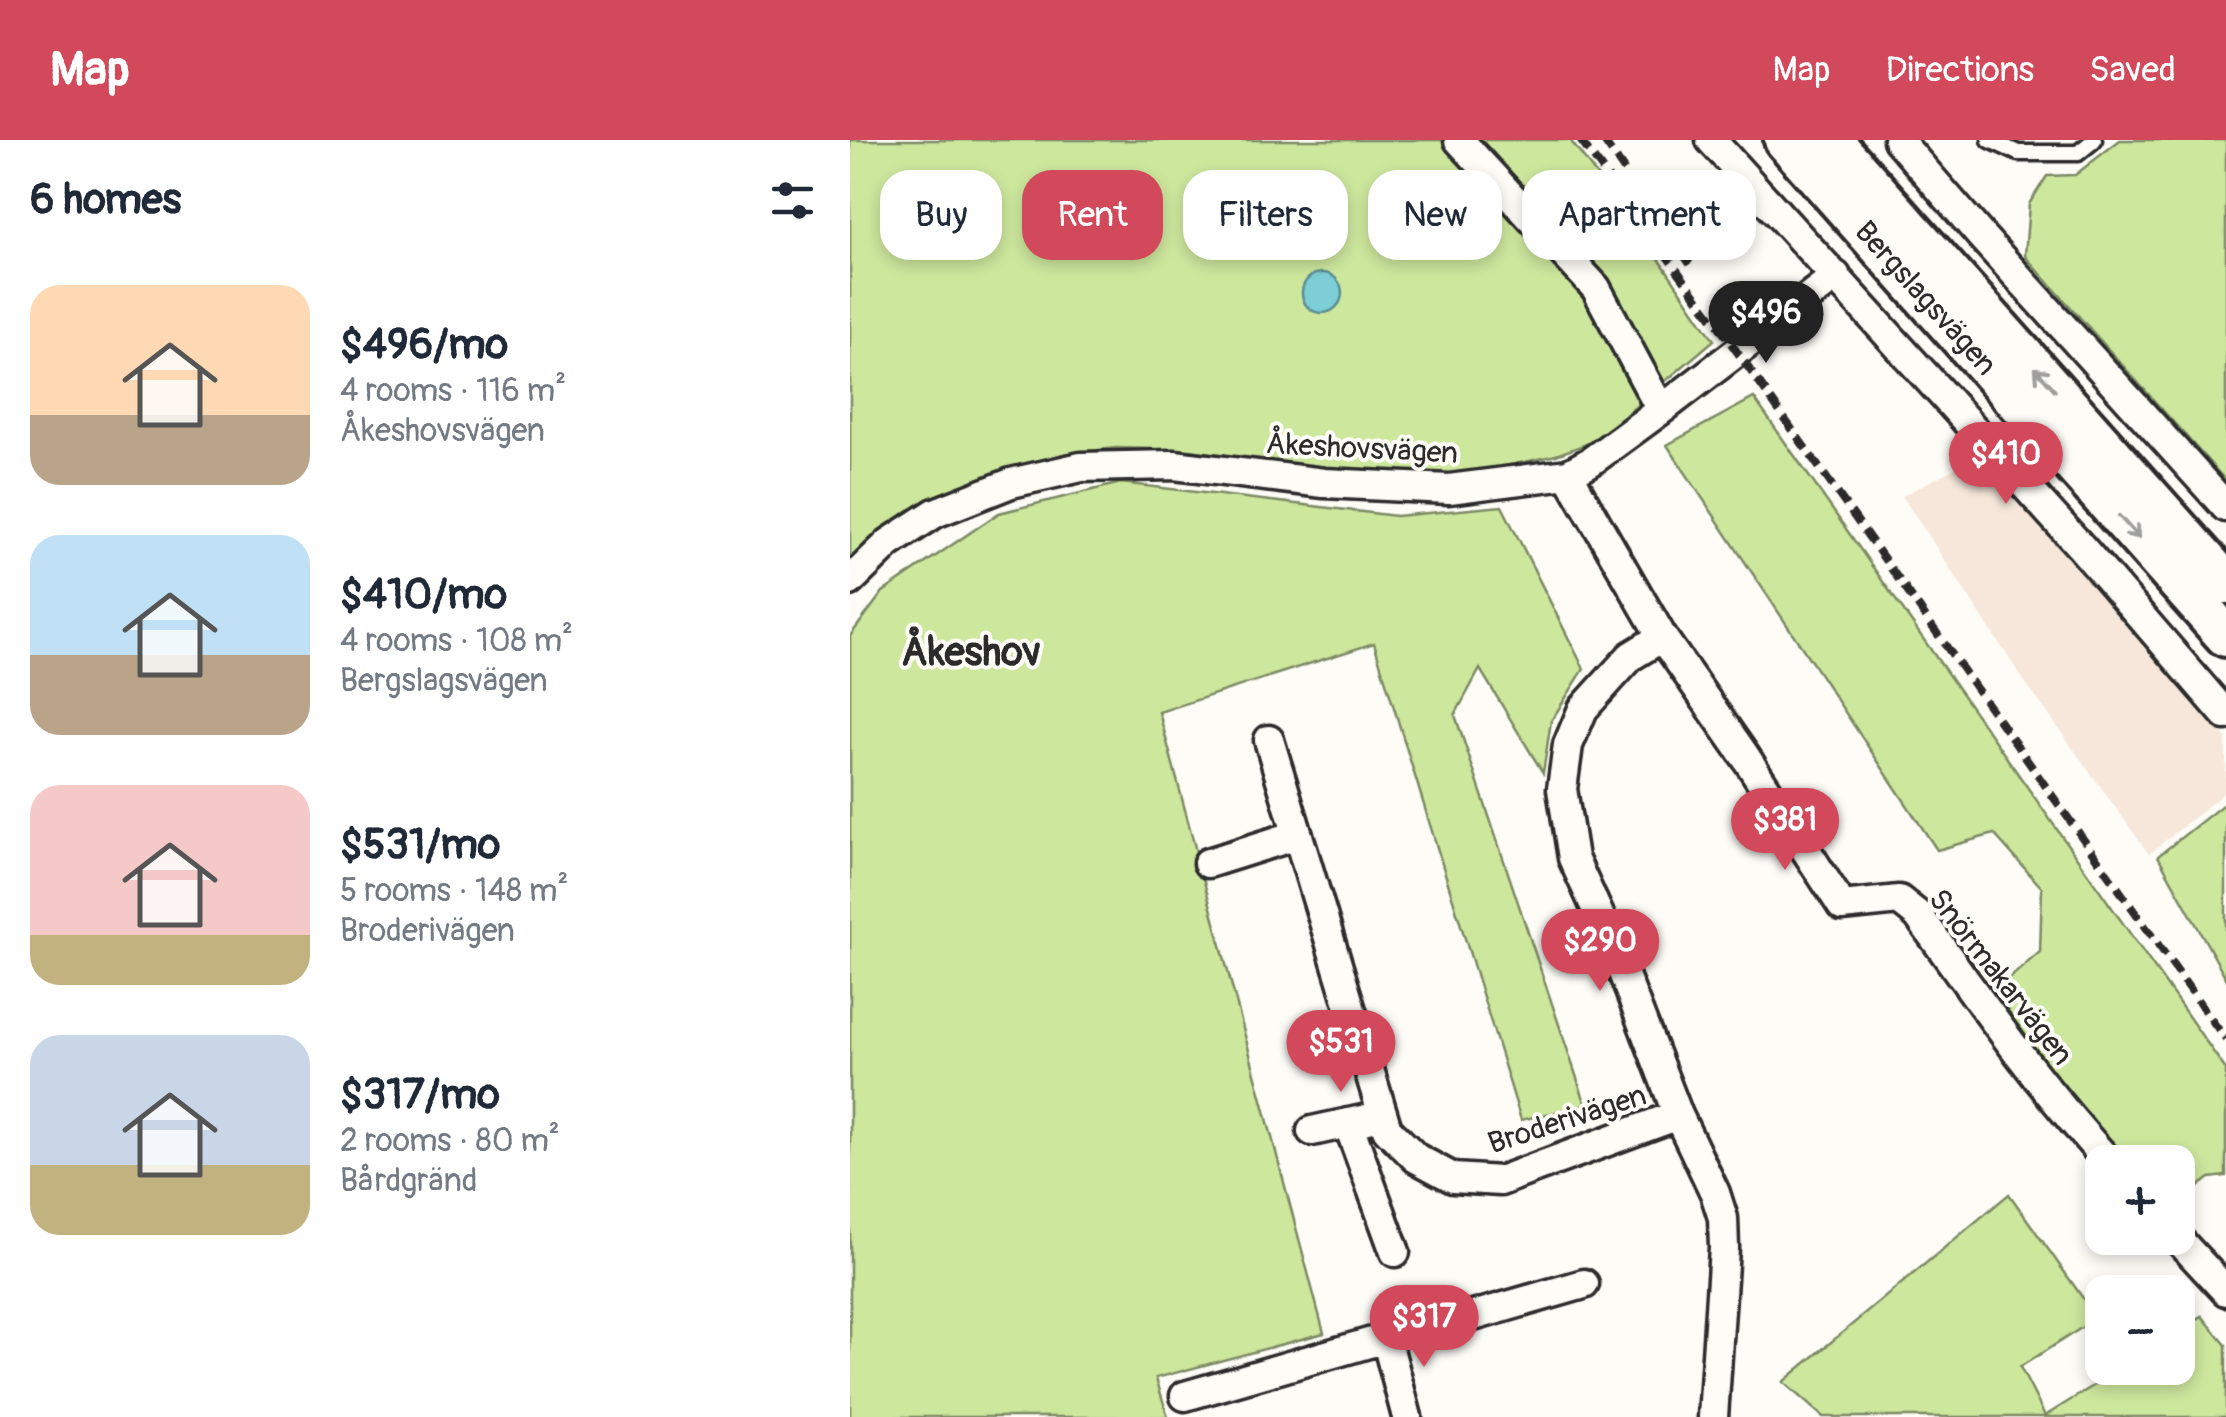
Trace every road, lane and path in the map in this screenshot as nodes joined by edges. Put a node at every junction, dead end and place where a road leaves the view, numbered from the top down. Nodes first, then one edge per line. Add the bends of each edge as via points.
1 (1458, 140) edge
2 (1711, 140) edge
3 (1785, 140) edge
4 (1832, 140) edge
5 (1898, 140) edge
6 (1990, 140) edge
7 (2094, 140) edge
8 (2017, 146) edge
9 (1836, 276) junction
10 (1661, 410) junction
11 (1568, 474) junction
12 (2226, 507) edge
13 (850, 581) edge
14 (2226, 583) edge
15 (2226, 636) edge
16 (1662, 637) junction
17 (2226, 715) edge
18 (1269, 740) dead end
19 (1297, 835) junction
20 (1208, 862) dead end
21 (1383, 1116) junction
22 (1678, 1116) junction
23 (1348, 1123) junction
24 (1312, 1132) dead end
25 (2093, 1145) edge
26 (1394, 1252) dead end
27 (2193, 1255) edge
28 (1584, 1284) dead end
29 (2226, 1290) edge
30 (1428, 1329) dead end
31 (1185, 1396) dead end
32 (1408, 1417) edge
33 (1713, 1417) edge

1 - 10 street via 1596,288
2 - 9 street, Bergslagsvägen
3 -> 15 main road, Bergslagsvägen
14 -> 4 main road, Bergslagsvägen
5 - 12 street
6 - 8 lane
7 - 8 lane via 2078,154
9 - 10 street, Åkeshovsvägen
9 - 17 street, Bergslagsvägen
10 - 11 street, Åkeshovsvägen
11 - 13 street, Åkeshovsvägen via 1449,489 1174,465 1082,466 1011,483 935,514 889,543
11 - 16 street, Snörmakarvägen
16 - 22 street via 1631,656 1583,709 1568,745 1562,789 1574,858
16 - 25 street, Snörmakarvägen via 1842,906 1899,900 1918,914
18 - 19 street, Broderivägen
19 - 20 street
19 - 21 street, Broderivägen
21 - 22 street, Broderivägen via 1416,1158 1453,1178 1500,1180
21 - 23 street
22 - 33 street via 1723,1218
23 - 24 street
23 - 26 street
27 - 29 street
28 - 30 street
31 - 32 street via 1386,1338

